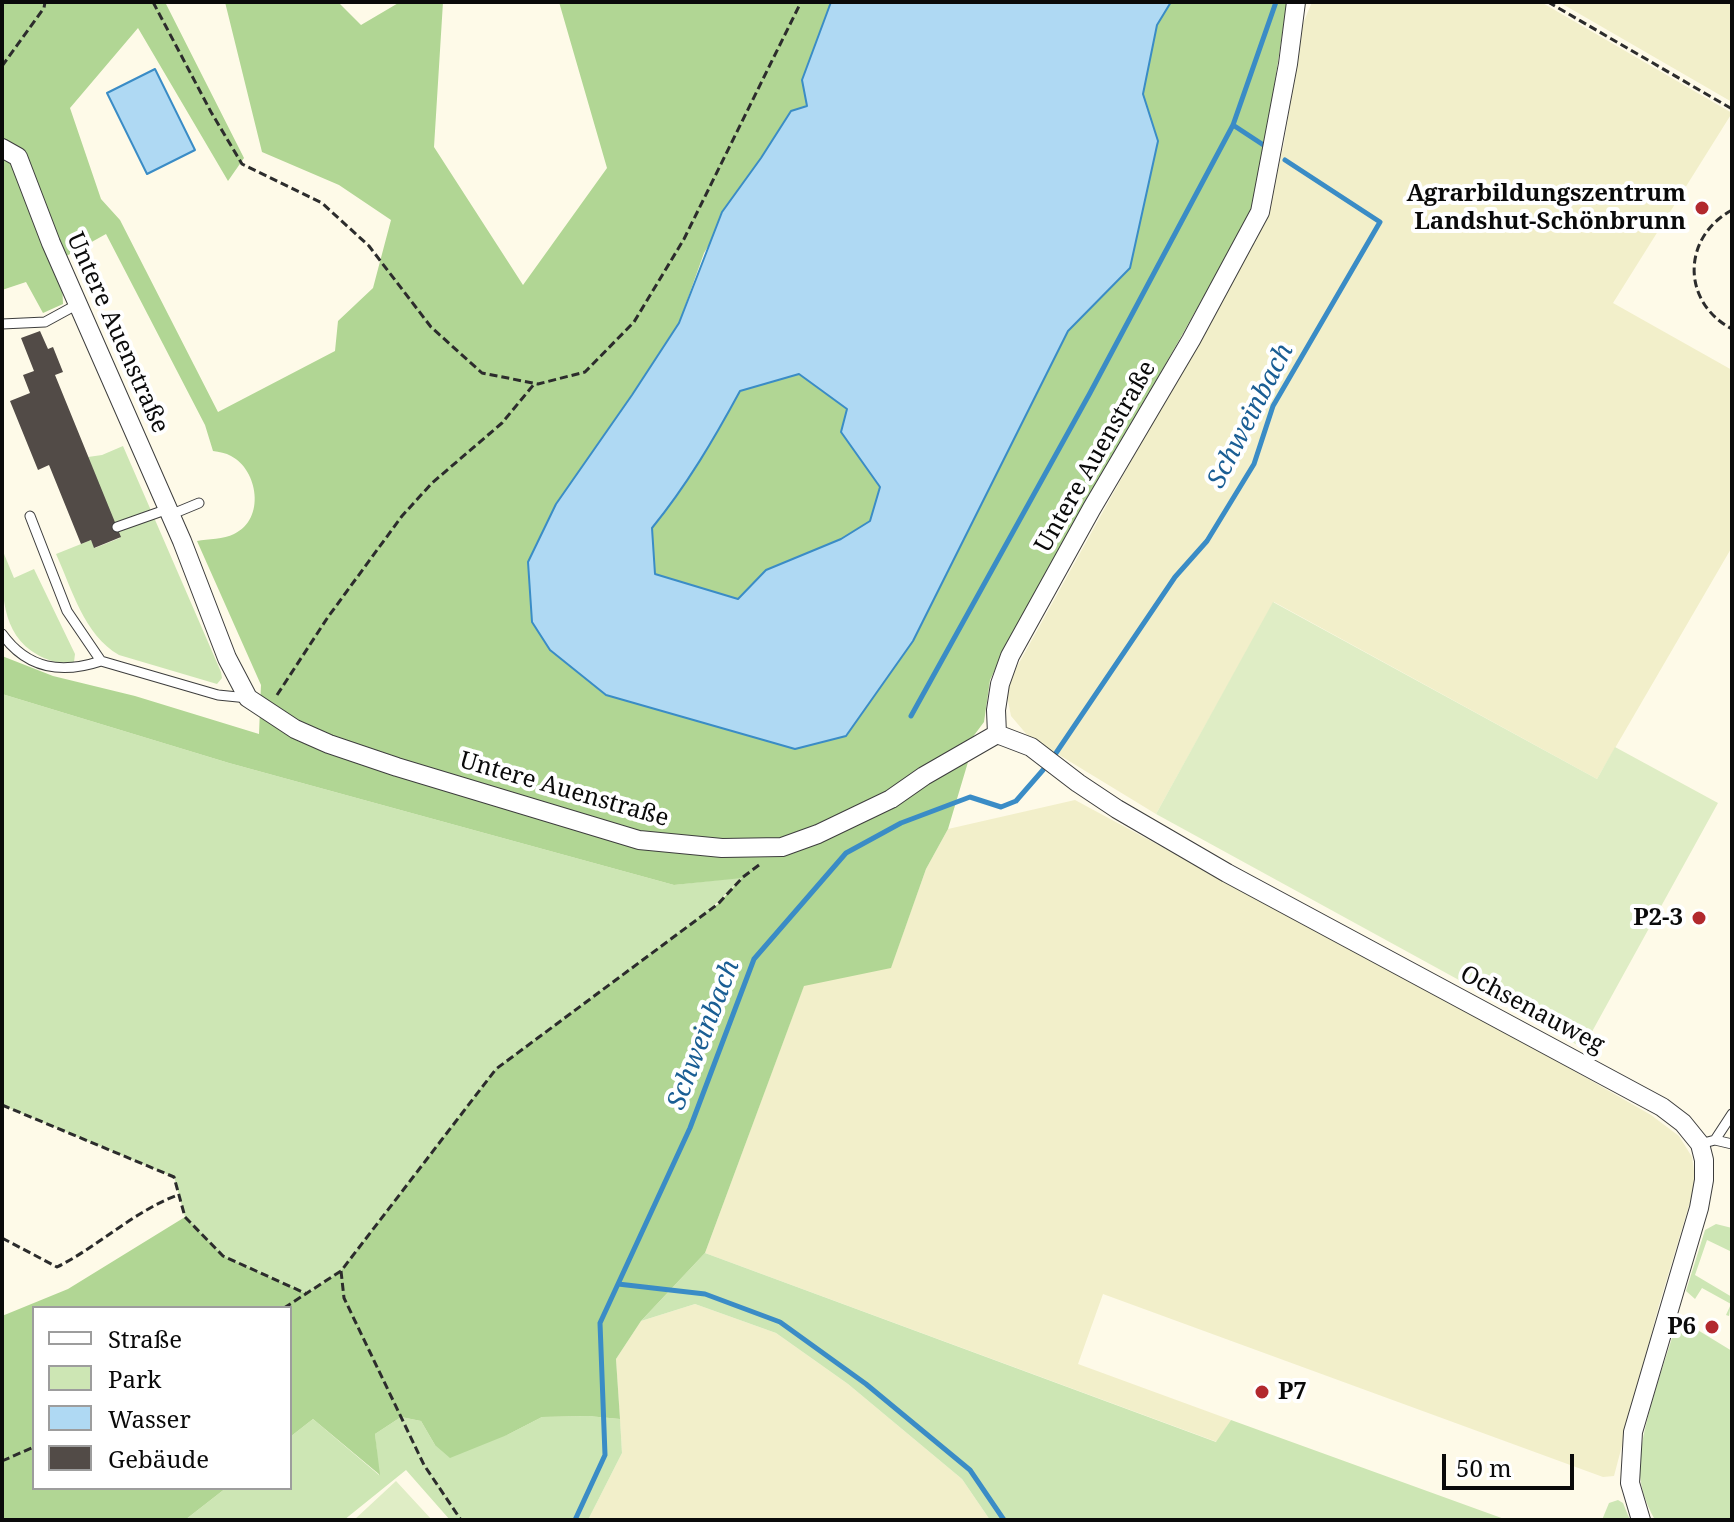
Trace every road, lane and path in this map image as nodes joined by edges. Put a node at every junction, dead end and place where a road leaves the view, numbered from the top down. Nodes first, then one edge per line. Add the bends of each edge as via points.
1 (45, 2) edge
2 (153, 2) edge
3 (801, 2) edge
4 (1296, 2) edge
5 (1548, 2) edge
6 (2, 66) edge
7 (1732, 109) edge
8 (2, 148) edge
9 (1732, 210) edge
10 (78, 304) junction
11 (2, 324) edge
12 (1732, 329) edge
13 (535, 383) junction
14 (199, 503) dead end
15 (169, 512) junction
16 (30, 516) dead end
17 (117, 527) dead end
18 (2, 634) edge
19 (101, 661) junction
20 (248, 698) junction
21 (266, 711) junction
22 (997, 734) junction
23 (782, 847) junction
24 (2, 1105) edge
25 (1732, 1114) edge
26 (1707, 1142) junction
27 (1732, 1144) edge
28 (179, 1195) junction
29 (2, 1238) edge
30 (341, 1271) junction
31 (307, 1294) junction
32 (287, 1306) edge
33 (32, 1448) edge
34 (2, 1461) edge
35 (461, 1520) edge
36 (1641, 1520) edge

1 - 6 path
2 - 13 path via 242,164 322,203 369,246 431,327 482,373
3 - 13 path via 684,239 634,322 585,372
4 - 22 street, Untere Auenstraße via 1260,212 1010,656 1000,684
5 - 7 path
8 - 10 street, Untere Auenstraße via 18,157
9 - 12 path via 1708,228 1694,266 1705,305
10 - 11 lane via 45,322
10 - 15 street, Untere Auenstraße
13 - 21 path via 502,423 402,516
14 - 15 lane
15 - 17 lane
15 - 20 street, Untere Auenstraße
16 - 19 lane via 67,611
18 - 19 lane via 21,655 39,664 79,668
19 - 20 lane via 218,695
20 - 21 street, Untere Auenstraße
21 - 23 street, Untere Auenstraße via 329,744 639,840
22 - 23 street, Untere Auenstraße via 867,812
22 - 26 street, Ochsenauweg via 1031,747 1117,809 1227,873 1662,1107
23 - 30 path via 718,904 496,1069
24 - 28 path via 174,1177
25 - 26 lane
26 - 27 lane
26 - 36 street via 1699,1208 1633,1432 1630,1483
28 - 29 path via 57,1267
28 - 31 path via 185,1217 223,1256
30 - 31 path
30 - 35 path via 344,1298 424,1465
31 - 32 path
33 - 34 path

